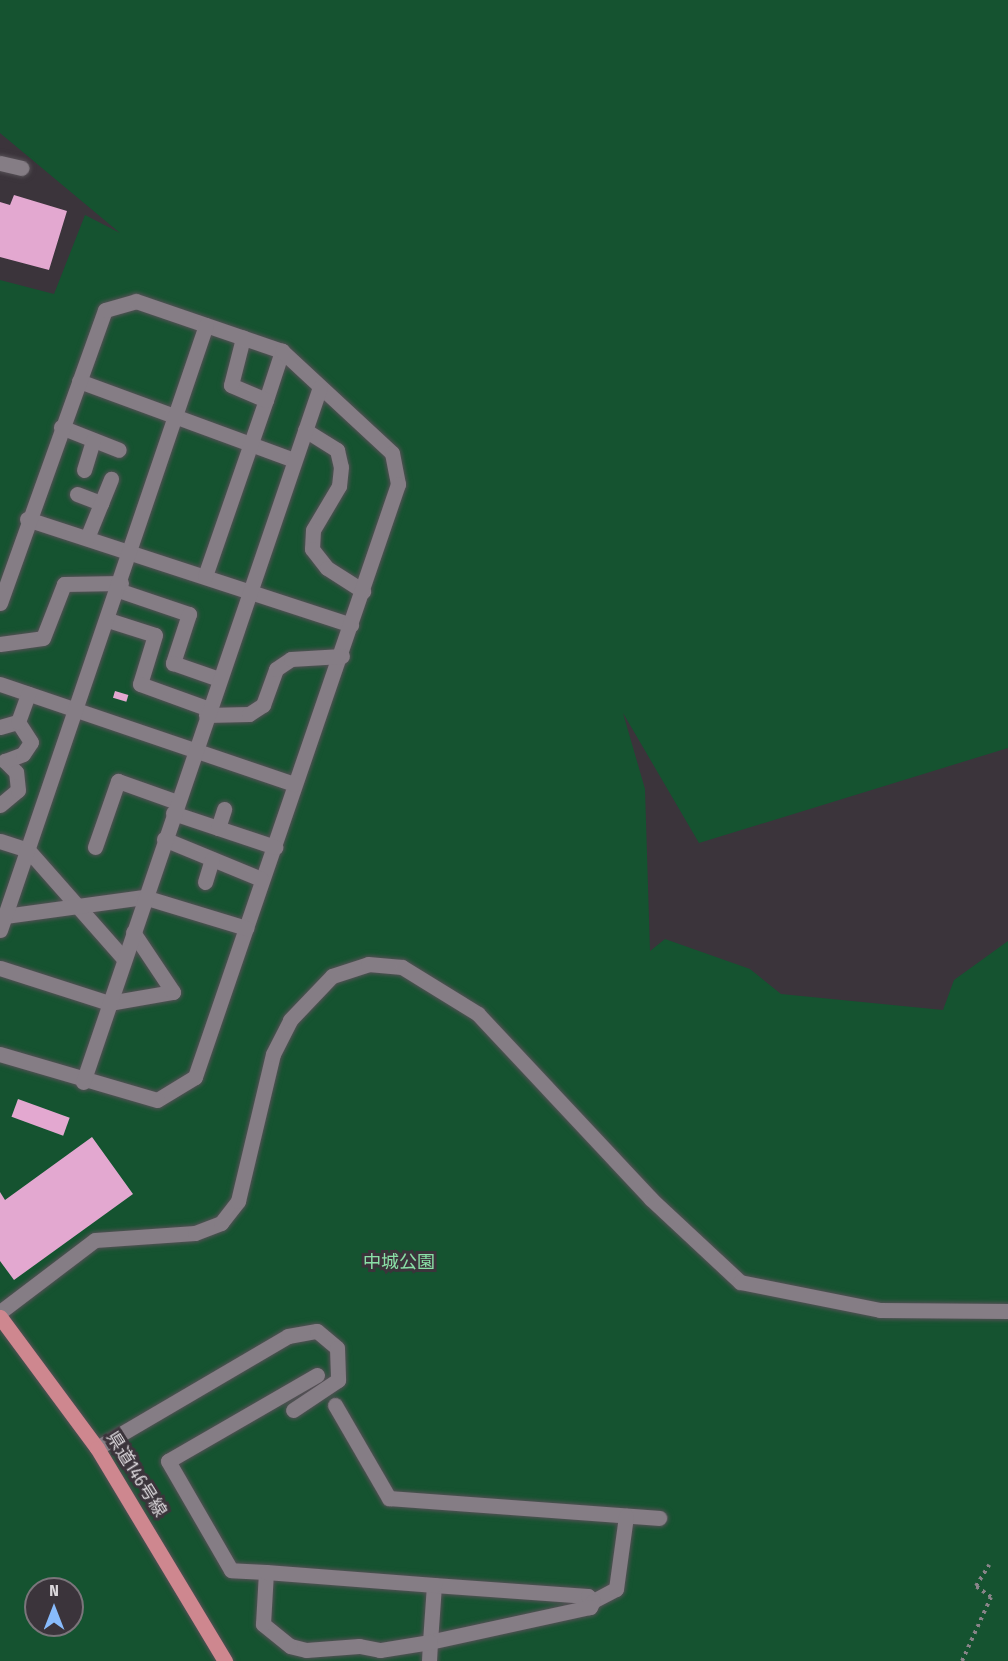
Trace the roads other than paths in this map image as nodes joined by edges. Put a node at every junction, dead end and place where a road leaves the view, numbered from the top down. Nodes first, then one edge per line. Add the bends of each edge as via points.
1 (0, 163) edge
2 (21, 168) dead end
3 (206, 325) junction
4 (243, 338) junction
5 (282, 351) junction
6 (79, 381) junction
7 (320, 387) junction
8 (266, 400) junction
9 (176, 415) junction
10 (61, 428) junction
11 (305, 430) junction
12 (93, 440) junction
13 (250, 446) junction
14 (119, 450) dead end
15 (294, 460) junction
16 (84, 470) dead end
17 (111, 479) dead end
18 (77, 494) dead end
19 (101, 503) junction
20 (27, 519) junction
21 (87, 538) junction
22 (132, 552) junction
23 (205, 576) junction
24 (120, 587) junction
25 (249, 591) junction
26 (363, 591) junction
27 (0, 603) edge
28 (108, 620) junction
29 (351, 625) junction
30 (0, 644) edge
31 (342, 656) junction
32 (219, 679) junction
33 (0, 684) edge
34 (28, 694) junction
35 (76, 711) junction
36 (208, 712) junction
37 (18, 722) junction
38 (0, 727) edge
39 (195, 749) junction
40 (2, 759) edge
41 (294, 784) junction
42 (0, 804) edge
43 (175, 807) junction
44 (224, 809) dead end
45 (218, 828) junction
46 (164, 839) junction
47 (0, 841) edge
48 (95, 847) dead end
49 (275, 847) junction
50 (28, 850) junction
51 (212, 859) junction
52 (261, 879) junction
53 (205, 882) dead end
54 (144, 897) junction
55 (77, 906) junction
56 (2, 923) edge
57 (246, 928) junction
58 (133, 932) junction
59 (124, 959) junction
60 (0, 968) edge
61 (109, 1003) junction
62 (0, 1054) edge
63 (83, 1082) junction
64 (1008, 1311) edge
65 (0, 1312) edge
66 (0, 1317) edge
67 (317, 1375) dead end
68 (335, 1405) dead end
69 (293, 1410) dead end
70 (97, 1448) junction
71 (626, 1516) junction
72 (659, 1518) dead end
73 (266, 1572) junction
74 (434, 1585) junction
75 (593, 1601) junction
76 (429, 1653) edge
77 (225, 1661) edge

1 - 2 street
3 - 4 street
3 - 6 street via 136,301 105,310
3 - 9 street
4 - 5 street
4 - 8 street via 231,385
5 - 7 street
5 - 8 street
6 - 9 street
6 - 10 street
7 - 11 street
7 - 26 street via 392,453 398,484
8 - 13 street
9 - 13 street
9 - 22 street
10 - 12 street
10 - 20 street
11 - 15 street
11 - 26 street via 337,450 341,466 339,486 314,530 312,549 327,568
12 - 14 street
12 - 16 street
13 - 15 street
13 - 23 street
15 - 25 street
17 - 19 street
18 - 19 street
19 - 21 street
20 - 21 street
20 - 27 street
21 - 22 street
22 - 23 street
22 - 24 street
23 - 25 street
24 - 28 street
24 - 30 street via 64,584 43,638
24 - 32 street via 189,615 173,663
25 - 29 street
25 - 32 street
26 - 29 street
28 - 35 street
28 - 36 street via 155,635 140,684
29 - 31 street
31 - 36 street via 291,659 276,669 263,705 249,714
31 - 41 street
32 - 36 street
33 - 34 street
34 - 35 street
34 - 37 street
35 - 39 street
35 - 50 street
36 - 39 street
37 - 38 street
37 - 40 street via 31,742 23,754
39 - 41 street
39 - 43 street
40 - 42 street via 16,772 18,790
41 - 49 street
43 - 45 street
43 - 46 street
43 - 48 street via 118,781
44 - 45 street
45 - 49 street
46 - 51 street
46 - 54 street
47 - 50 street
49 - 52 street
50 - 55 street
50 - 56 street
51 - 52 street
51 - 53 street
52 - 57 street
54 - 55 street
54 - 57 street
54 - 58 street
55 - 56 street
55 - 59 street
57 - 63 street via 195,1077 157,1100
58 - 59 street
58 - 61 street via 173,992
59 - 61 street
60 - 61 street
61 - 63 street
62 - 63 street
64 - 65 street via 880,1310 740,1282 651,1199 478,1014 402,968 368,964 332,976 290,1020 273,1054 238,1201 221,1223 195,1233 95,1240
66 - 70 main road, 県道146号線
67 - 73 street via 168,1461 231,1570
68 - 71 street via 389,1498
69 - 70 street via 338,1380 337,1348 317,1331 288,1336
70 - 77 main road, 県道146号線
71 - 72 street
71 - 75 street via 616,1589
73 - 74 street
73 - 76 street via 262,1624 290,1646
74 - 75 street via 588,1596
74 - 76 street
75 - 76 street via 590,1607

